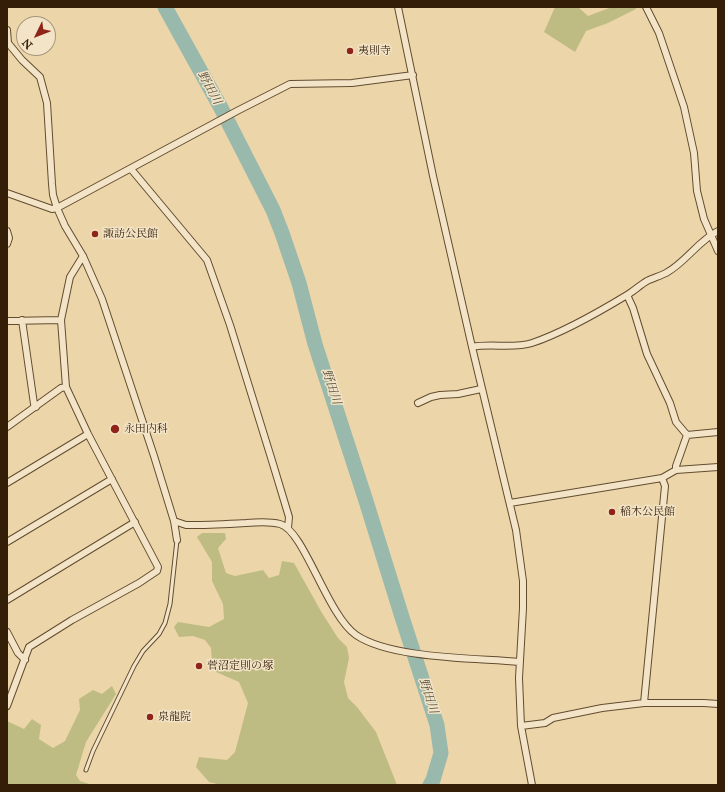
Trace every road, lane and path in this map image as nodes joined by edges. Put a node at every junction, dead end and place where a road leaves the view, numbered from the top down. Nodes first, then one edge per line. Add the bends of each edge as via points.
1 (398, 7) edge
2 (646, 7) edge
3 (7, 30) edge
4 (413, 75) junction
5 (131, 169) junction
6 (7, 192) edge
7 (57, 208) junction
8 (7, 231) edge
9 (718, 231) edge
10 (711, 234) junction
11 (7, 244) edge
12 (718, 251) edge
13 (83, 256) junction
14 (627, 295) junction
15 (22, 320) junction
16 (61, 320) junction
17 (7, 321) edge
18 (472, 347) junction
19 (66, 387) junction
20 (481, 389) junction
21 (418, 403) dead end
22 (36, 407) junction
23 (7, 427) edge
24 (718, 432) edge
25 (88, 434) junction
26 (687, 435) junction
27 (718, 467) edge
28 (676, 470) junction
29 (662, 478) junction
30 (112, 479) junction
31 (7, 483) edge
32 (510, 503) junction
33 (174, 521) junction
34 (135, 522) junction
35 (288, 528) junction
36 (177, 540) joint
37 (7, 542) edge
38 (7, 600) edge
39 (7, 632) edge
40 (25, 660) junction
41 (519, 662) junction
42 (644, 703) junction
43 (718, 704) edge
44 (7, 706) edge
45 (521, 726) junction
46 (86, 770) dead end
47 (532, 785) edge

1 - 4 street
2 - 10 street via 659,33 684,107 694,153 697,191 704,219
3 - 7 street via 8,43 40,77 47,103 53,195
4 - 5 street via 352,83 290,84
4 - 18 street
5 - 7 street
5 - 35 street via 208,260 289,517
6 - 7 street via 52,209
7 - 13 street
8 - 11 street
9 - 10 street
10 - 12 street
10 - 14 street via 667,272 645,282
13 - 16 street via 70,277
13 - 33 street via 102,299
14 - 18 street via 586,318 531,343
14 - 26 street via 676,422
15 - 16 street
15 - 17 street
15 - 22 street
16 - 19 street
18 - 20 street
19 - 22 street
19 - 25 street
20 - 21 street via 431,397
20 - 32 street
22 - 23 street
24 - 26 street
25 - 30 street
25 - 31 street
26 - 28 street
27 - 28 street
28 - 29 street
29 - 32 street
29 - 42 street via 665,486
30 - 34 street
30 - 37 street
32 - 41 street via 522,581
33 - 35 street via 186,525 268,522
33 - 36 street
34 - 38 street
34 - 40 street via 158,567 157,571 29,647
35 - 41 street via 338,617 355,635 380,646 425,655
36 - 46 lane via 170,604 165,623 134,666
39 - 40 street via 18,653
40 - 44 street
41 - 45 street
42 - 43 street
42 - 45 street via 602,708 553,718 545,723
45 - 47 street

